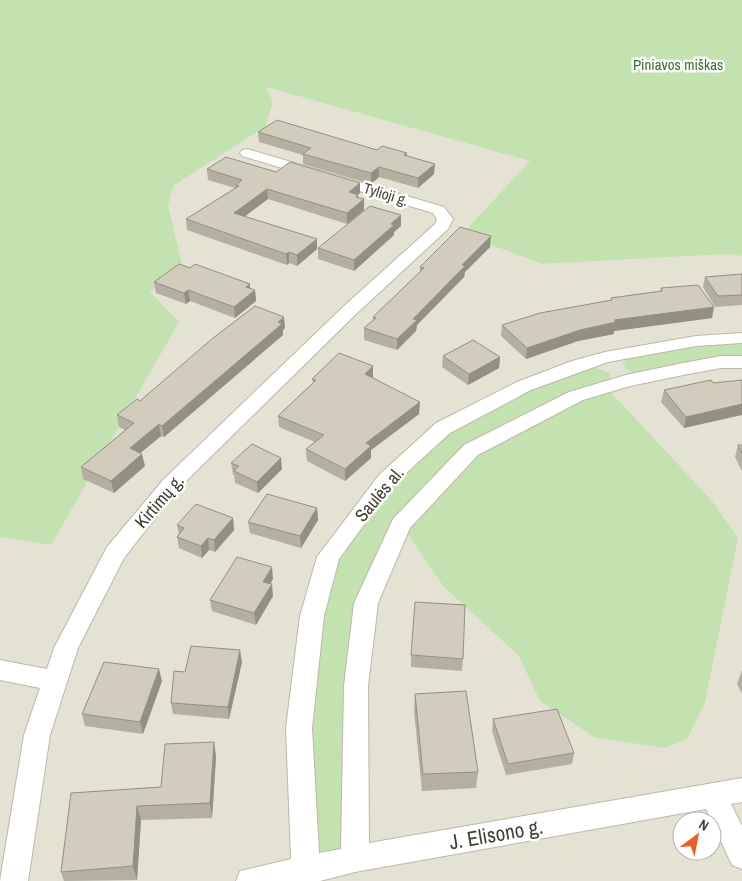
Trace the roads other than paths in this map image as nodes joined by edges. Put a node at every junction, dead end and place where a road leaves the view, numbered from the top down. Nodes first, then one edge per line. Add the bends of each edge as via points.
1 (247, 153) dead end
2 (439, 210) joint
3 (742, 338) edge
4 (606, 357) junction
5 (742, 362) edge
6 (626, 381) junction
7 (0, 670) edge
8 (55, 681) junction
9 (742, 790) edge
10 (713, 795) junction
11 (742, 856) edge
12 (355, 858) junction
13 (305, 875) edge
14 (14, 881) edge
15 (250, 881) edge

1 - 2 street, Tylioji g.
2 - 8 street, Kirtimų g. via 445,219 442,226 349,311 170,485 116,553 66,648
3 - 4 street, Saulės al. via 696,341
4 - 6 street
4 - 13 street, Saulės al. via 524,386 443,428 386,480 328,557 312,616 299,728
5 - 6 street, Saulės al. via 721,362
6 - 12 street, Saulės al. via 576,396 471,450 401,524 366,603 356,686
7 - 8 street
8 - 14 street, Kirtimų g. via 37,735
9 - 10 street, J. Elisono g.
10 - 11 street
10 - 12 street, J. Elisono g.
12 - 13 street, J. Elisono g.
13 - 15 street, J. Elisono g.

